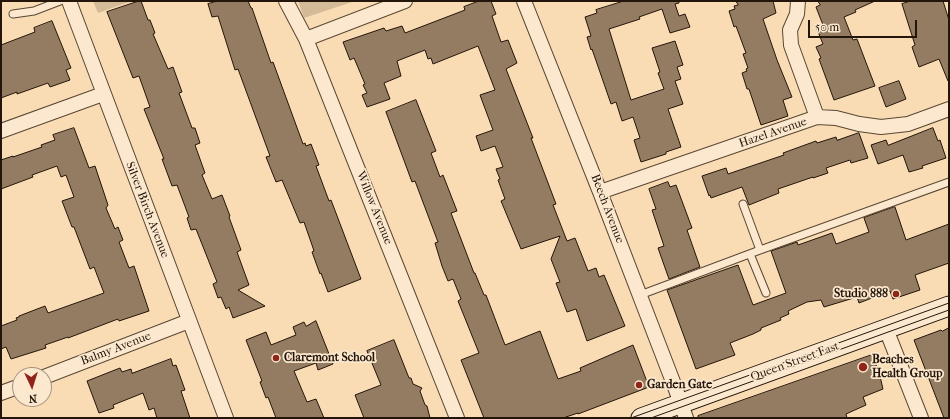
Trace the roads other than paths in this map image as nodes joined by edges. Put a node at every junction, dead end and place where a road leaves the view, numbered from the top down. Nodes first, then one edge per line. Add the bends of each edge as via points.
1 (60, 1) edge
2 (69, 1) edge
3 (286, 1) edge
4 (405, 1) edge
5 (524, 1) edge
6 (798, 1) edge
7 (13, 14) dead end
8 (306, 39) junction
9 (103, 94) junction
10 (949, 109) edge
11 (817, 118) junction
12 (1, 131) edge
13 (949, 182) edge
14 (600, 192) junction
15 (744, 204) dead end
16 (760, 250) junction
17 (750, 254) junction
18 (766, 293) dead end
19 (640, 295) junction
20 (949, 306) edge
21 (189, 321) junction
22 (886, 329) junction
23 (52, 374) edge
24 (12, 389) edge
25 (1, 393) edge
26 (683, 411) edge
27 (226, 418) edge
28 (457, 418) edge
29 (641, 418) edge
30 (921, 418) edge

1 - 7 lane via 34,11
2 - 9 street, Silver Birch Avenue
3 - 8 street, Willow Avenue
4 - 8 street
5 - 14 street, Beech Avenue
6 - 11 street via 798,14 790,30 791,45
8 - 28 street, Willow Avenue
9 - 12 street
9 - 21 street, Silver Birch Avenue
10 - 11 street, Hazel Avenue via 908,124 881,127 836,118
11 - 14 street, Hazel Avenue
13 - 16 lane
14 - 19 street, Beech Avenue
15 - 16 lane
16 - 17 lane
17 - 18 lane
17 - 19 lane
19 - 26 street, Beech Avenue
20 - 22 main road, Queen Street East
21 - 23 street, Balmy Avenue
21 - 27 street, Silver Birch Avenue
22 - 26 main road, Queen Street East
22 - 30 street
24 - 25 street
26 - 29 main road, Queen Street East

